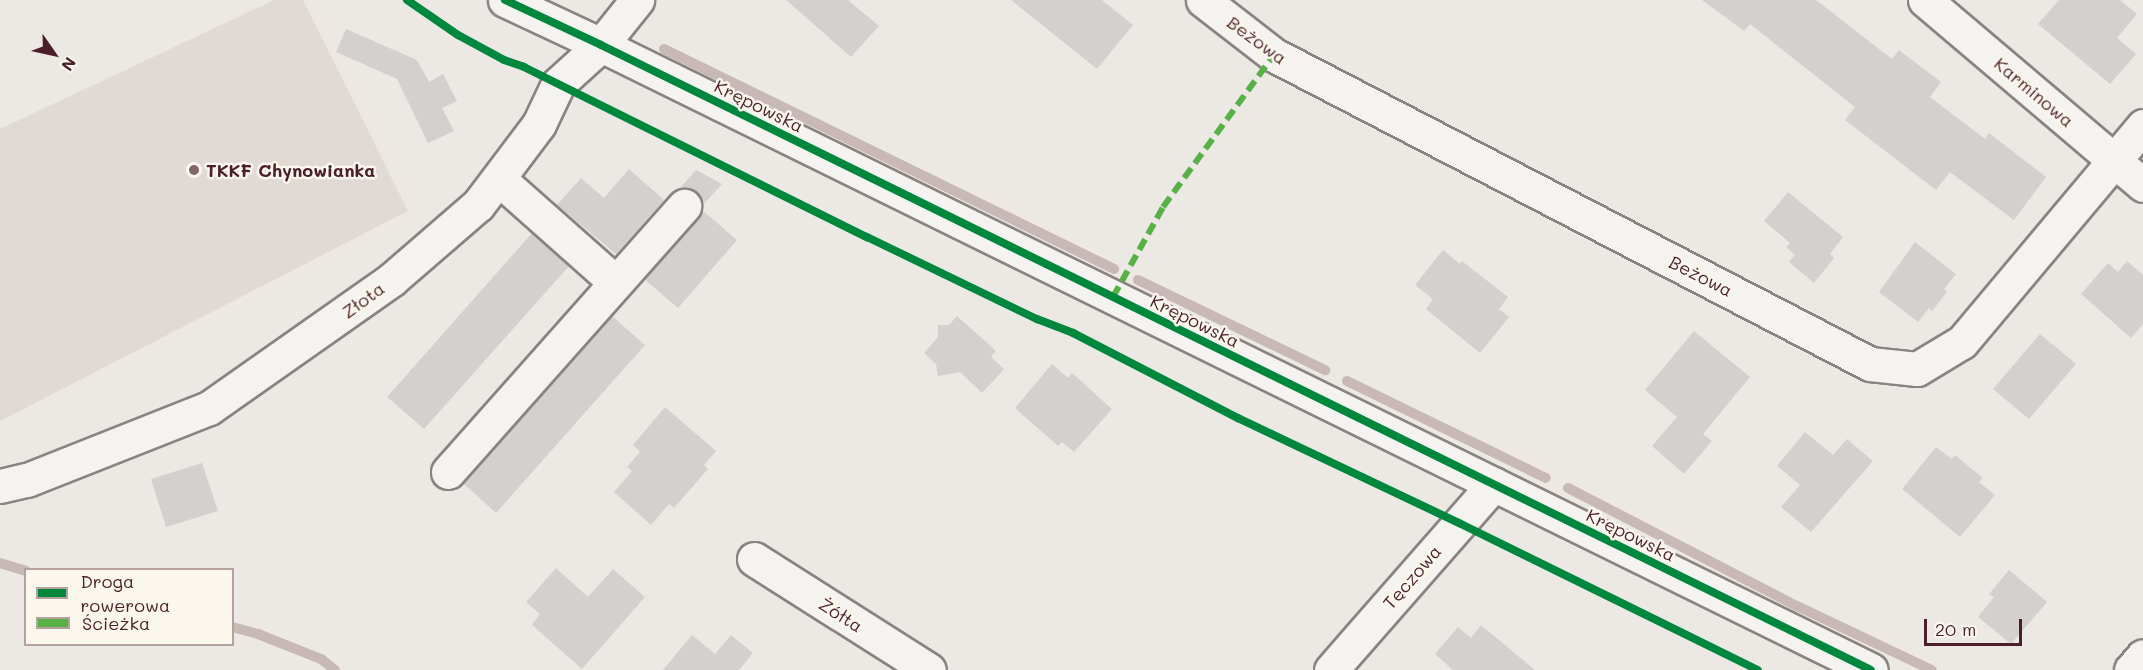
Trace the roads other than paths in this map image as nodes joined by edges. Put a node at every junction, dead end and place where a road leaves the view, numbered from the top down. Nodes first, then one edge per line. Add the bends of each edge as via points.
1 (505, 0) edge
2 (637, 0) edge
3 (1203, 0) edge
4 (1925, 0) edge
5 (601, 45) junction
6 (2143, 126) edge
7 (2115, 161) junction
8 (499, 178) junction
9 (2143, 185) edge
10 (684, 206) dead end
11 (615, 282) junction
12 (448, 472) dead end
13 (1494, 484) junction
14 (0, 486) edge
15 (754, 559) dead end
16 (2143, 656) edge
17 (929, 670) edge
18 (1331, 670) edge
19 (1871, 670) edge
20 (2131, 670) edge

1 - 5 street, Krępowska
2 - 5 street, Złota
3 - 7 street, Beżowa via 1274,55 1870,364 1917,369 1962,342
4 - 7 street, Karminowa
5 - 8 street, Złota via 558,84 539,124
5 - 13 street, Krępowska
6 - 7 street, Beżowa
7 - 9 street, Karminowa
8 - 11 street
8 - 14 street, Złota via 471,213 391,280 209,408 27,480
10 - 11 street
11 - 12 street
13 - 18 street, Tęczowa
13 - 19 street, Krępowska
15 - 17 street, Żółta
16 - 20 street

